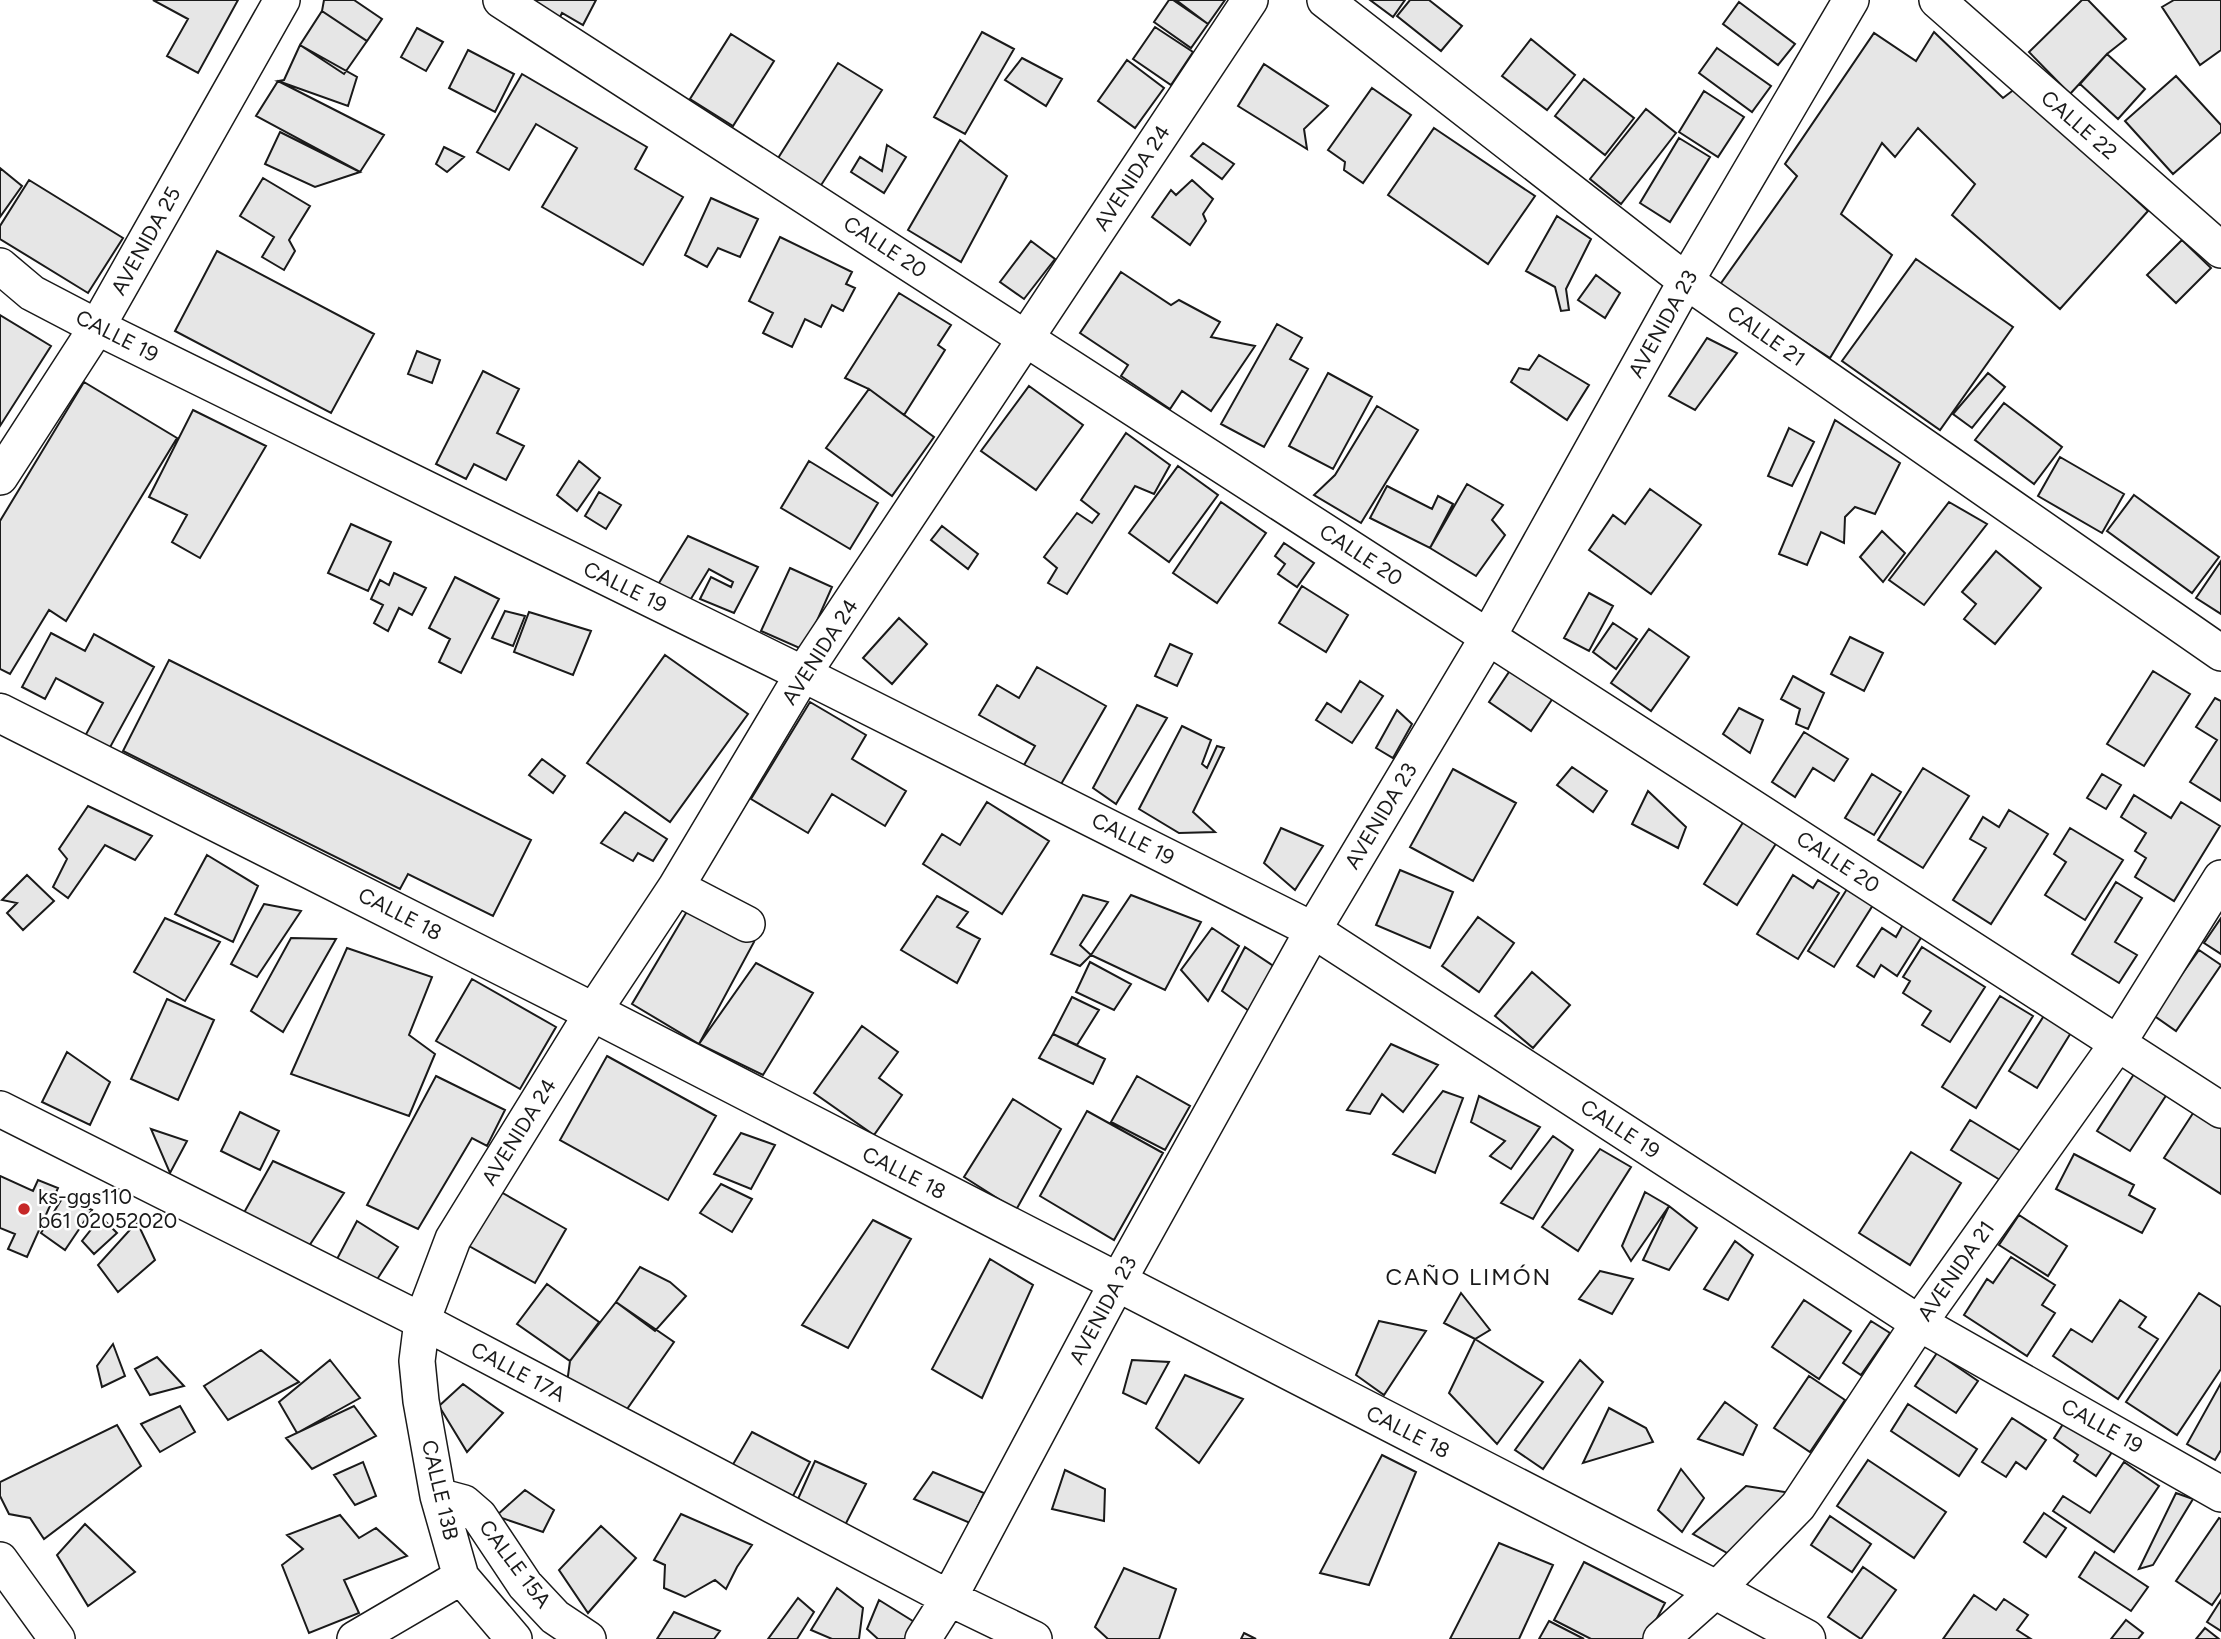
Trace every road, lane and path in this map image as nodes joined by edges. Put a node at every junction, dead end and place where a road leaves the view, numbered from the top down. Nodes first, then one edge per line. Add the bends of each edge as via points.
1 (282, 0) edge
2 (501, 0) edge
3 (1250, 0) edge
4 (1325, 0) edge
5 (1851, 0) edge
6 (1937, 0) edge
7 (2221, 250) edge
8 (0, 266) edge
9 (1686, 281) junction
10 (97, 327) junction
11 (1026, 339) junction
12 (0, 477) edge
13 (1488, 637) junction
14 (2221, 653) edge
15 (803, 674) junction
16 (0, 713) edge
17 (2221, 878) edge
18 (676, 887) junction
19 (747, 924) dead end
20 (1313, 930) junction
21 (593, 1012) junction
22 (2118, 1043) junction
23 (0, 1109) edge
24 (2221, 1110) edge
25 (1117, 1283) junction
26 (422, 1321) junction
27 (1919, 1323) junction
28 (2221, 1494) edge
29 (438, 1496) junction
30 (0, 1560) edge
31 (461, 1577) junction
32 (1716, 1590) junction
33 (949, 1598) junction
34 (57, 1639) edge
35 (355, 1639) edge
36 (514, 1639) edge
37 (588, 1639) edge
38 (923, 1639) edge
39 (1034, 1639) edge
40 (1661, 1639) edge
41 (1805, 1639) edge

1 - 10 street, AVENIDA 25
2 - 11 street, CALLE 20
3 - 11 street, AVENIDA 24
4 - 9 street, CALLE 21
5 - 9 street, AVENIDA 23
6 - 7 street, CALLE 22
8 - 10 street, CALLE 19 via 32,293
9 - 13 street, AVENIDA 23
9 - 14 street, CALLE 21
10 - 12 street, AVENIDA 25
10 - 15 street, CALLE 19
11 - 13 street, CALLE 20
11 - 15 street, AVENIDA 24
13 - 20 street, AVENIDA 23
13 - 22 street, CALLE 20
15 - 18 street, AVENIDA 24
15 - 20 street, CALLE 19
16 - 21 street, CALLE 18
17 - 22 street, AVENIDA 21
18 - 19 street
18 - 21 street, AVENIDA 24
20 - 25 street, AVENIDA 23
20 - 27 street, CALLE 19
21 - 25 street, CALLE 18
21 - 26 street, AVENIDA 24 via 453,1239
22 - 24 street, CALLE 20
22 - 27 street, AVENIDA 21
23 - 26 street, CALLE 17A
25 - 32 street, CALLE 18
25 - 33 street, AVENIDA 23
26 - 29 street, CALLE 13B via 421,1401
26 - 33 street, CALLE 17A
27 - 28 street, CALLE 19
27 - 32 street, AVENIDA 21 via 1798,1506
29 - 31 street, CALLE 13B
29 - 37 street, CALLE 15A via 464,1503 480,1516 525,1585 555,1617
30 - 34 street
31 - 35 street
31 - 36 street, CALLE 13B
32 - 40 street, AVENIDA 21
32 - 41 street, CALLE 18
33 - 38 street, AVENIDA 23
33 - 39 street, CALLE 17A

